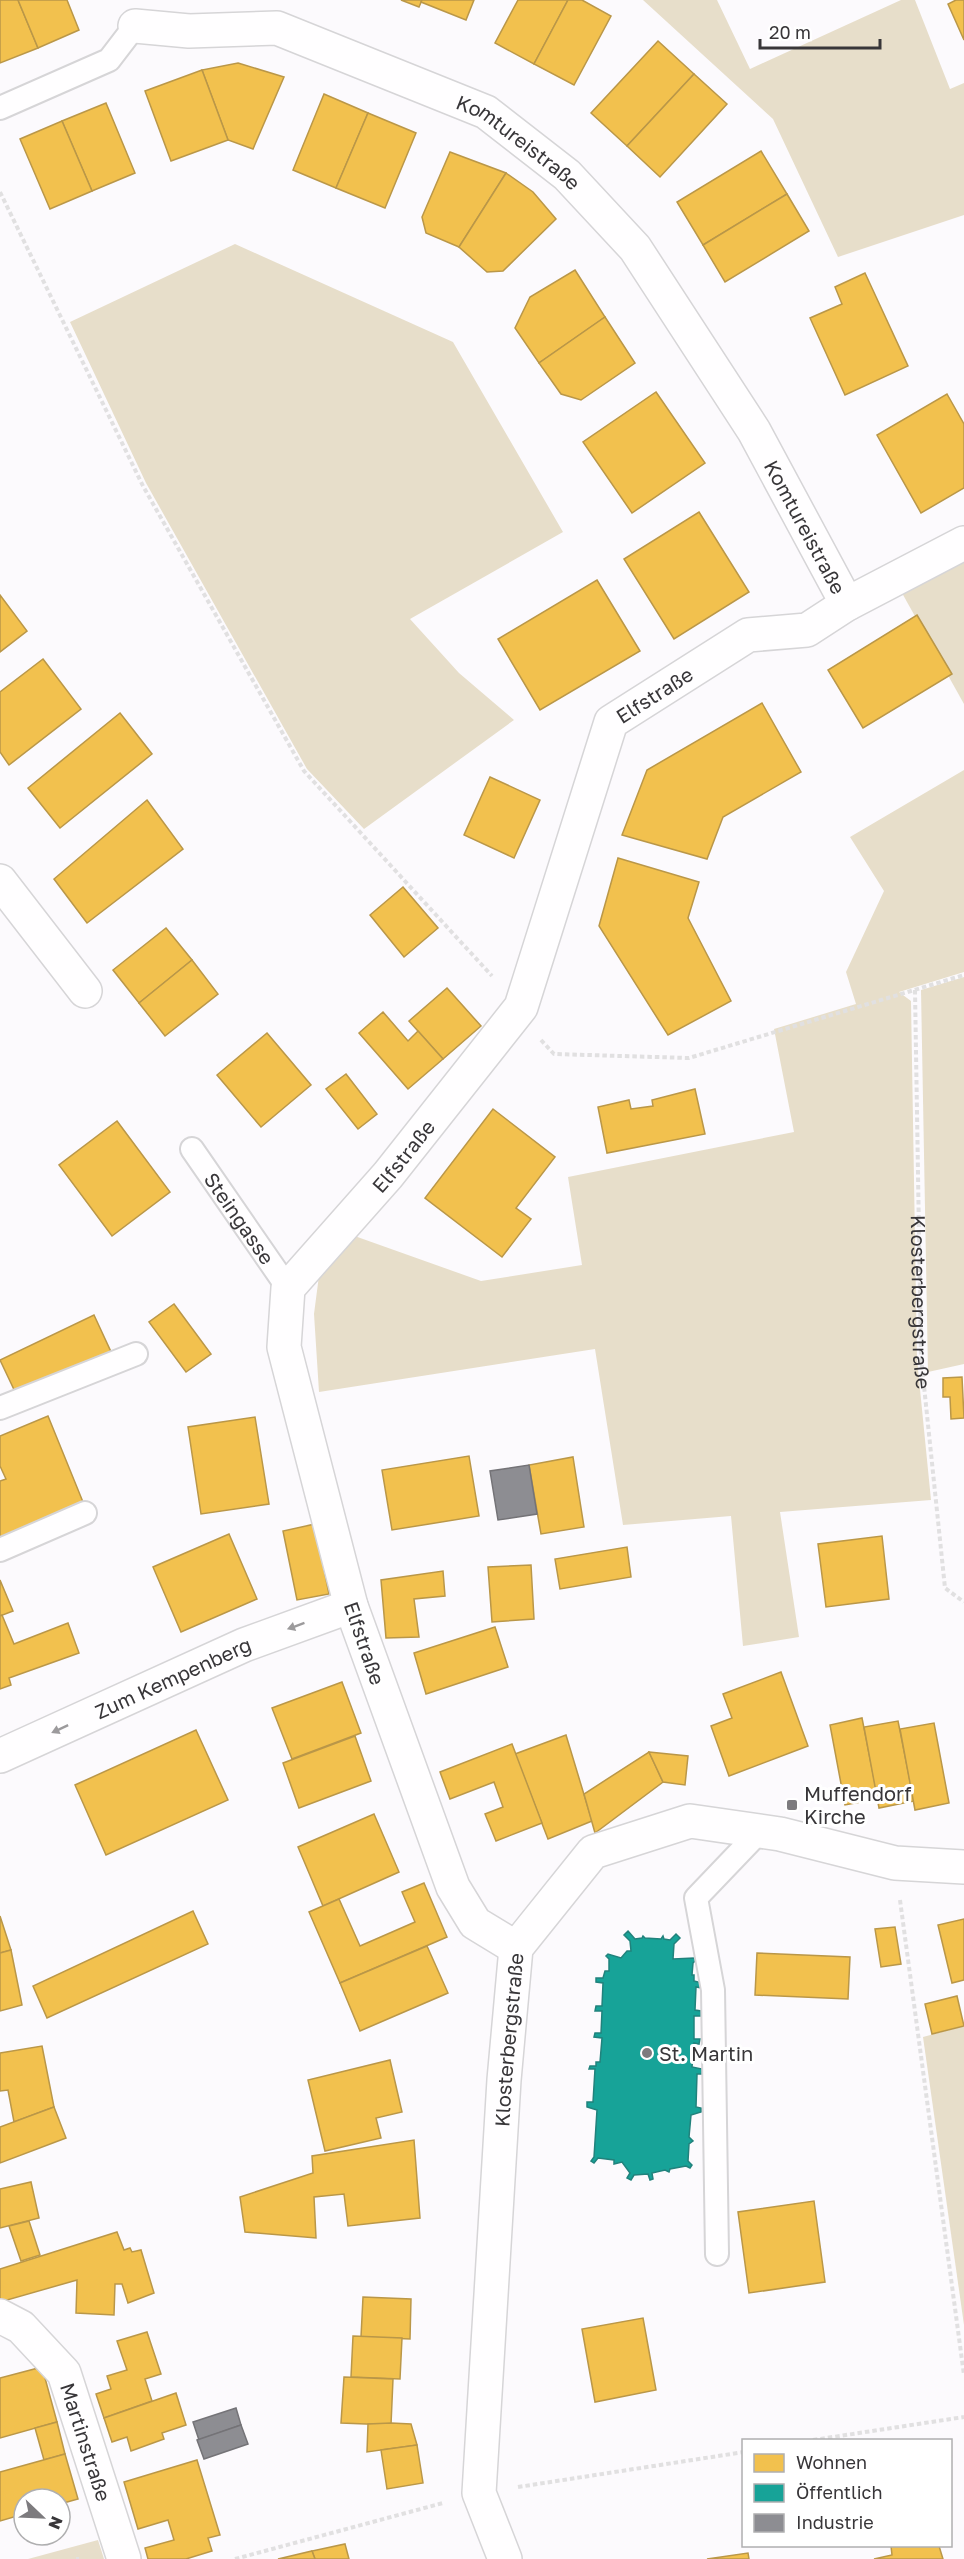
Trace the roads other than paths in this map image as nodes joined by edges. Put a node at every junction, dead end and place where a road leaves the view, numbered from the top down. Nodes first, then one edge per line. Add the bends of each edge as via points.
1 (135, 26) joint
2 (0, 108) edge
3 (964, 543) edge
4 (847, 604) junction
5 (0, 881) edge
6 (85, 992) dead end
7 (192, 1149) dead end
8 (288, 1288) junction
9 (136, 1354) dead end
10 (0, 1408) edge
11 (85, 1513) dead end
12 (0, 1550) edge
13 (351, 1606) junction
14 (0, 1756) edge
15 (760, 1831) junction
16 (964, 1867) edge
17 (516, 1948) junction
18 (717, 2254) dead end
19 (0, 2316) edge
20 (124, 2559) edge
21 (505, 2559) edge

1 - 2 lane, Komtureistraße via 109,60
1 - 4 street, Komtureistraße via 189,31 277,27 486,112 567,175 641,258 754,431
3 - 4 street, Elfstraße
4 - 8 street, Elfstraße via 807,630 748,635 611,722 521,1007 388,1175
5 - 6 street
7 - 8 lane, Steingasse
8 - 13 street, Elfstraße via 284,1347
9 - 10 lane
11 - 12 lane
13 -> 14 street, Zum Kempenberg via 244,1645
13 - 17 street, Elfstraße via 453,1887 475,1923
15 - 16 street, Klosterbergstraße via 812,1840 895,1863
15 - 17 street, Klosterbergstraße via 690,1821 593,1852
15 - 18 lane via 696,1898 713,1990
17 - 21 street, Klosterbergstraße via 504,2080 479,2493
19 - 20 street, Martinstraße via 21,2327 64,2373

